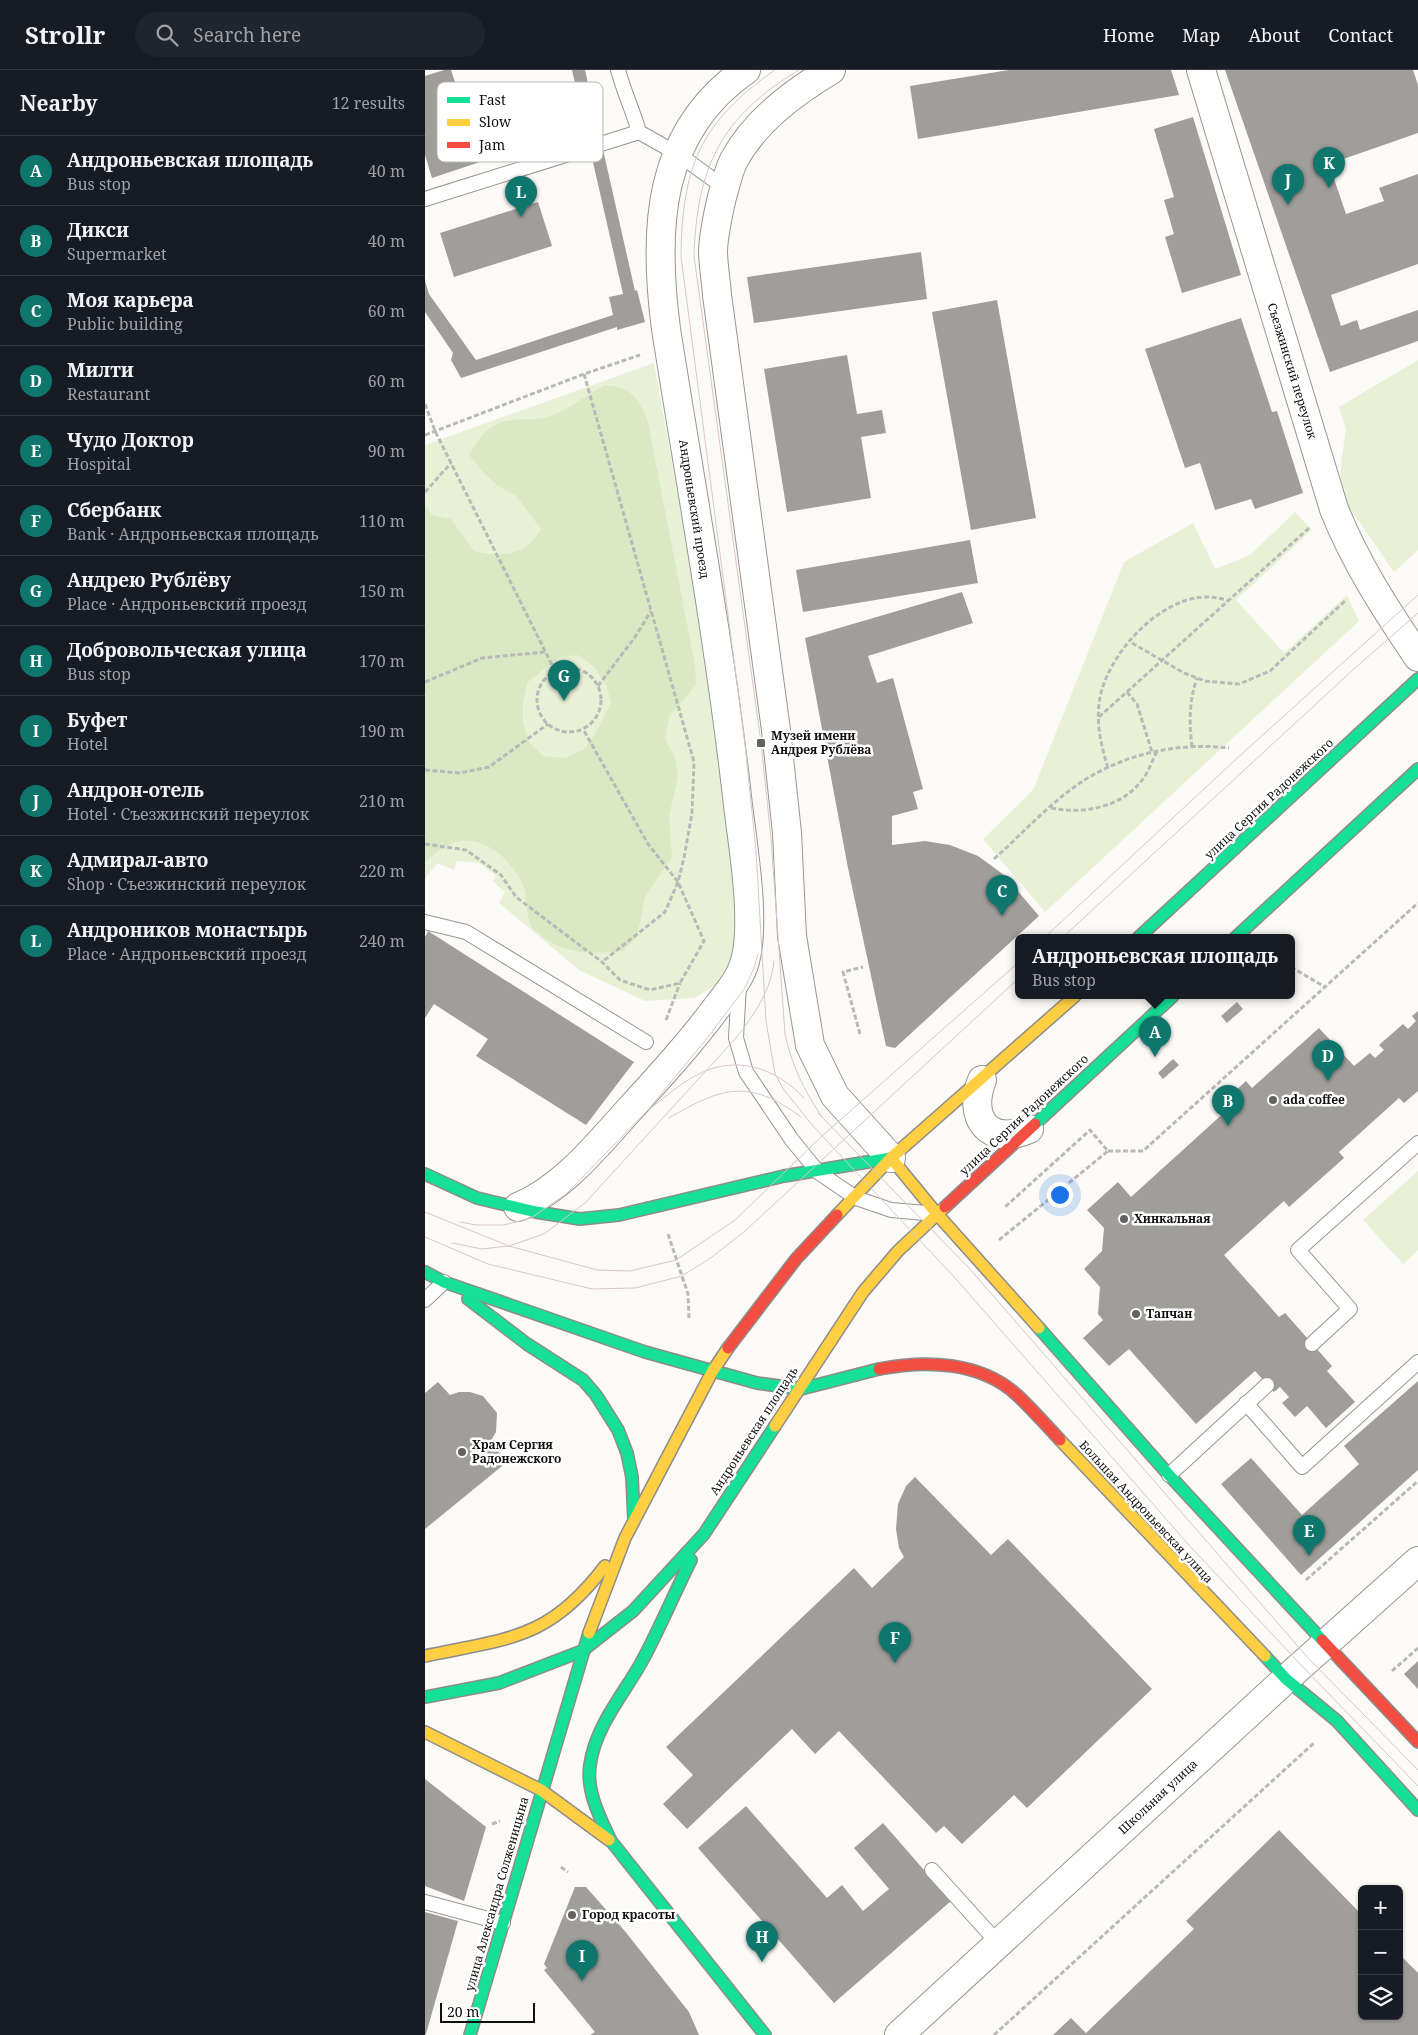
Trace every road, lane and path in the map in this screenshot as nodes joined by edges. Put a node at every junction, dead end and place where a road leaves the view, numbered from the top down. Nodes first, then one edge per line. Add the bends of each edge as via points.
1 (618, 70) edge
2 (746, 70) edge
3 (831, 70) edge
4 (1201, 70) edge
5 (639, 132) junction
6 (603, 143) edge
7 (678, 154) junction
8 (543, 162) edge
9 (725, 188) junction
10 (425, 199) edge
11 (645, 350) dead end
12 (584, 374) junction
13 (425, 404) edge
14 (435, 431) junction
15 (425, 435) edge
16 (451, 463) junction
17 (425, 492) edge
18 (1312, 525) dead end
19 (1353, 594) dead end
20 (1228, 601) junction
21 (651, 611) junction
22 (1132, 643) dead end
23 (545, 652) junction
24 (1418, 657) edge
25 (1163, 661) junction
26 (555, 671) junction
27 (1197, 678) junction
28 (1418, 680) edge
29 (425, 682) edge
30 (598, 686) junction
31 (1127, 692) junction
32 (1099, 717) junction
33 (548, 724) junction
34 (583, 729) junction
35 (1192, 747) junction
36 (1229, 748) dead end
37 (1157, 751) junction
38 (1152, 752) junction
39 (1108, 768) junction
40 (1418, 768) edge
41 (425, 770) edge
42 (1050, 808) junction
43 (425, 844) edge
44 (994, 859) dead end
45 (678, 882) junction
46 (1418, 903) edge
47 (425, 922) edge
48 (1142, 934) edge
49 (1239, 934) edge
50 (602, 962) junction
51 (863, 967) dead end
52 (1295, 970) edge
53 (741, 974) junction
54 (1325, 987) junction
55 (1072, 999) edge
56 (1170, 999) edge
57 (860, 1034) dead end
58 (646, 1042) dead end
59 (982, 1080) junction
60 (1029, 1130) junction
61 (1418, 1143) edge
62 (1107, 1151) junction
63 (891, 1158) junction
64 (818, 1172) junction
65 (425, 1174) edge
66 (856, 1198) junction
67 (518, 1207) junction
68 (1005, 1207) dead end
69 (937, 1214) junction
70 (668, 1231) dead end
71 (992, 1245) dead end
72 (425, 1272) edge
73 (444, 1282) junction
74 (425, 1300) edge
75 (689, 1318) dead end
76 (1312, 1344) dead end
77 (1418, 1362) edge
78 (711, 1372) junction
79 (1267, 1385) dead end
80 (797, 1389) junction
81 (1246, 1404) junction
82 (1169, 1474) junction
83 (1418, 1481) edge
84 (634, 1521) junction
85 (704, 1534) junction
86 (625, 1538) junction
87 (1418, 1561) edge
88 (1299, 1586) dead end
89 (1326, 1645) junction
90 (1418, 1648) edge
91 (582, 1651) junction
92 (425, 1656) edge
93 (1391, 1672) dead end
94 (1286, 1679) junction
95 (425, 1697) edge
96 (425, 1732) edge
97 (1319, 1738) dead end
98 (1418, 1742) edge
99 (541, 1790) junction
100 (1418, 1810) edge
101 (501, 1821) dead end
102 (492, 1824) dead end
103 (611, 1841) junction
104 (561, 1867) dead end
105 (931, 1870) dead end
106 (568, 1872) dead end
107 (425, 1902) edge
108 (503, 1923) junction
109 (998, 1944) junction
110 (470, 2035) edge
111 (765, 2035) edge
112 (899, 2035) edge
113 (994, 2035) edge

1 - 5 lane
2 - 7 street, Андроньевский проезд via 713,99 692,126
3 - 9 street via 781,104 760,124 733,162
4 - 24 street, Съезжинский переулок via 1334,508 1355,557
5 - 6 lane
5 - 7 lane
7 - 9 lane
7 - 53 street, Андроньевский проезд via 663,200 659,260 666,329 731,745 744,854 749,939
8 - 10 lane
9 - 63 street via 713,249 717,295 777,739 787,833 793,943 810,1045 835,1096
11 - 12 path via 641,355
12 - 14 path
12 - 21 path
13 - 14 path
14 - 15 path
14 - 16 path
16 - 17 path
16 - 23 path
18 - 20 path
19 - 27 path via 1270,671 1239,684
20 - 25 path
20 - 32 path via 1216,596 1200,596 1174,605 1150,620 1128,641 1111,670 1101,692
21 - 30 path
21 - 45 path via 694,762 692,813
22 - 25 path
23 - 26 path
23 - 29 path via 482,658
25 - 27 path
25 - 31 path
26 - 30 path via 579,670
26 - 33 path via 545,678 537,702 540,714
27 - 35 path via 1190,699
28 - 48 main road, улица Сергия Радонежского
30 - 34 path via 599,710
31 - 32 path
31 - 38 path via 1140,713
32 - 39 path via 1100,746
33 - 34 path via 571,732
33 - 41 path via 489,767 460,773
34 - 45 path via 648,844
35 - 36 path
35 - 37 path
37 - 38 path
37 - 42 path via 1144,777 1129,793 1112,804 1069,812
38 - 39 path
39 - 42 path via 1079,784
40 - 49 main road
42 - 44 path
43 - 50 path via 466,850 501,875 516,897
45 - 50 path via 665,912
45 - 50 path via 704,941 680,983 650,990 620,980
46 - 54 path
47 - 58 lane via 466,932
51 - 57 path via 843,972
52 - 54 path
53 - 64 lane via 736,1038 746,1072
53 - 67 street via 701,1029 615,1126 536,1200
54 - 62 path via 1143,1152
55 - 59 main road
56 - 60 main road, улица Сергия Радонежского
59 - 60 street via 976,1103 983,1123 992,1132 1003,1136
59 - 63 main road
60 - 69 main road, улица Сергия Радонежского
61 - 76 lane via 1298,1250 1350,1309
62 - 68 path via 1089,1130
62 - 71 path
63 - 64 main road
63 - 66 main road
63 - 69 main road
64 - 66 lane
64 - 67 main road via 784,1176 619,1215 579,1219
65 - 67 main road via 477,1198
66 - 69 lane via 891,1210
66 - 78 main road via 796,1259
69 - 80 main road, Андроньевская площадь via 898,1251 863,1292
69 - 82 main road
70 - 75 path via 688,1294
72 - 73 main road
73 - 74 lane
73 - 78 main road via 574,1329
73 - 84 main road via 527,1344 583,1380 596,1395 618,1430 627,1453 632,1477
77 - 81 lane via 1302,1467
78 - 80 main road
78 - 84 main road
79 - 81 lane
80 - 85 main road, Андроньевская площадь
80 - 94 main road, Большая Андроньевская улица via 891,1366 927,1363 948,1363 994,1378 1016,1394
81 - 82 lane
82 - 89 main road
83 - 88 path
84 - 86 main road
85 - 91 main road, Андроньевская площадь via 633,1610
85 - 103 main road via 641,1662 601,1734 590,1765 592,1792
86 - 91 main road
86 - 92 main road via 588,1590 551,1621 517,1637
87 - 89 street, Школьная улица
89 - 94 street, Школьная улица
89 - 98 main road
90 - 93 path
91 - 95 main road, Андроньевская площадь via 499,1683
91 - 99 main road
94 - 100 main road, Большая Андроньевская улица via 1337,1721
94 - 109 street, Школьная улица
96 - 99 main road
97 - 113 path
99 - 103 main road
99 - 108 main road, улица Александра Солженицына
101 - 102 path
103 - 111 main road
104 - 106 path
105 - 109 lane
107 - 108 lane
108 - 110 main road, улица Александра Солженицына
109 - 112 street, Школьная улица

